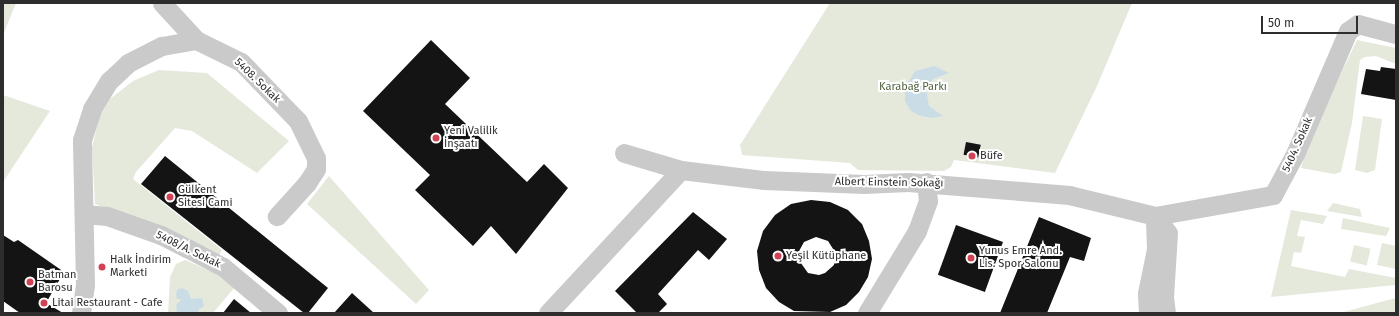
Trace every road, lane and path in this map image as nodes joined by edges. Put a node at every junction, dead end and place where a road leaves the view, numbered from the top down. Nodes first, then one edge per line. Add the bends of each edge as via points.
1 (162, 3) edge
2 (1396, 34) edge
3 (196, 40) junction
4 (624, 153) dead end
5 (681, 170) junction
6 (926, 182) junction
7 (84, 214) junction
8 (277, 216) dead end
9 (1154, 216) junction
10 (80, 313) edge
11 (278, 313) edge
12 (548, 313) edge
13 (867, 313) edge
14 (1148, 313) edge
15 (1166, 313) edge

1 - 3 street
2 - 9 street, 5404. Sokak via 1358,24 1348,31 1295,154 1273,195
3 - 7 street via 162,46 128,63 109,80 92,109 82,140
3 - 8 street, 5408. Sokak via 241,62 298,121 316,158 316,169 307,183
4 - 5 street, Albert Einstein Sokağı
5 - 6 street, Albert Einstein Sokağı via 764,180
5 - 12 street
6 - 9 street, Albert Einstein Sokağı via 1069,195
6 - 13 street via 928,200 917,231
7 - 10 street via 85,285
7 - 11 street, 5408/A. Sokak via 107,216 161,235 187,248 223,267
9 - 14 street via 1156,249 1147,293
9 - 15 street via 1168,232 1164,297

